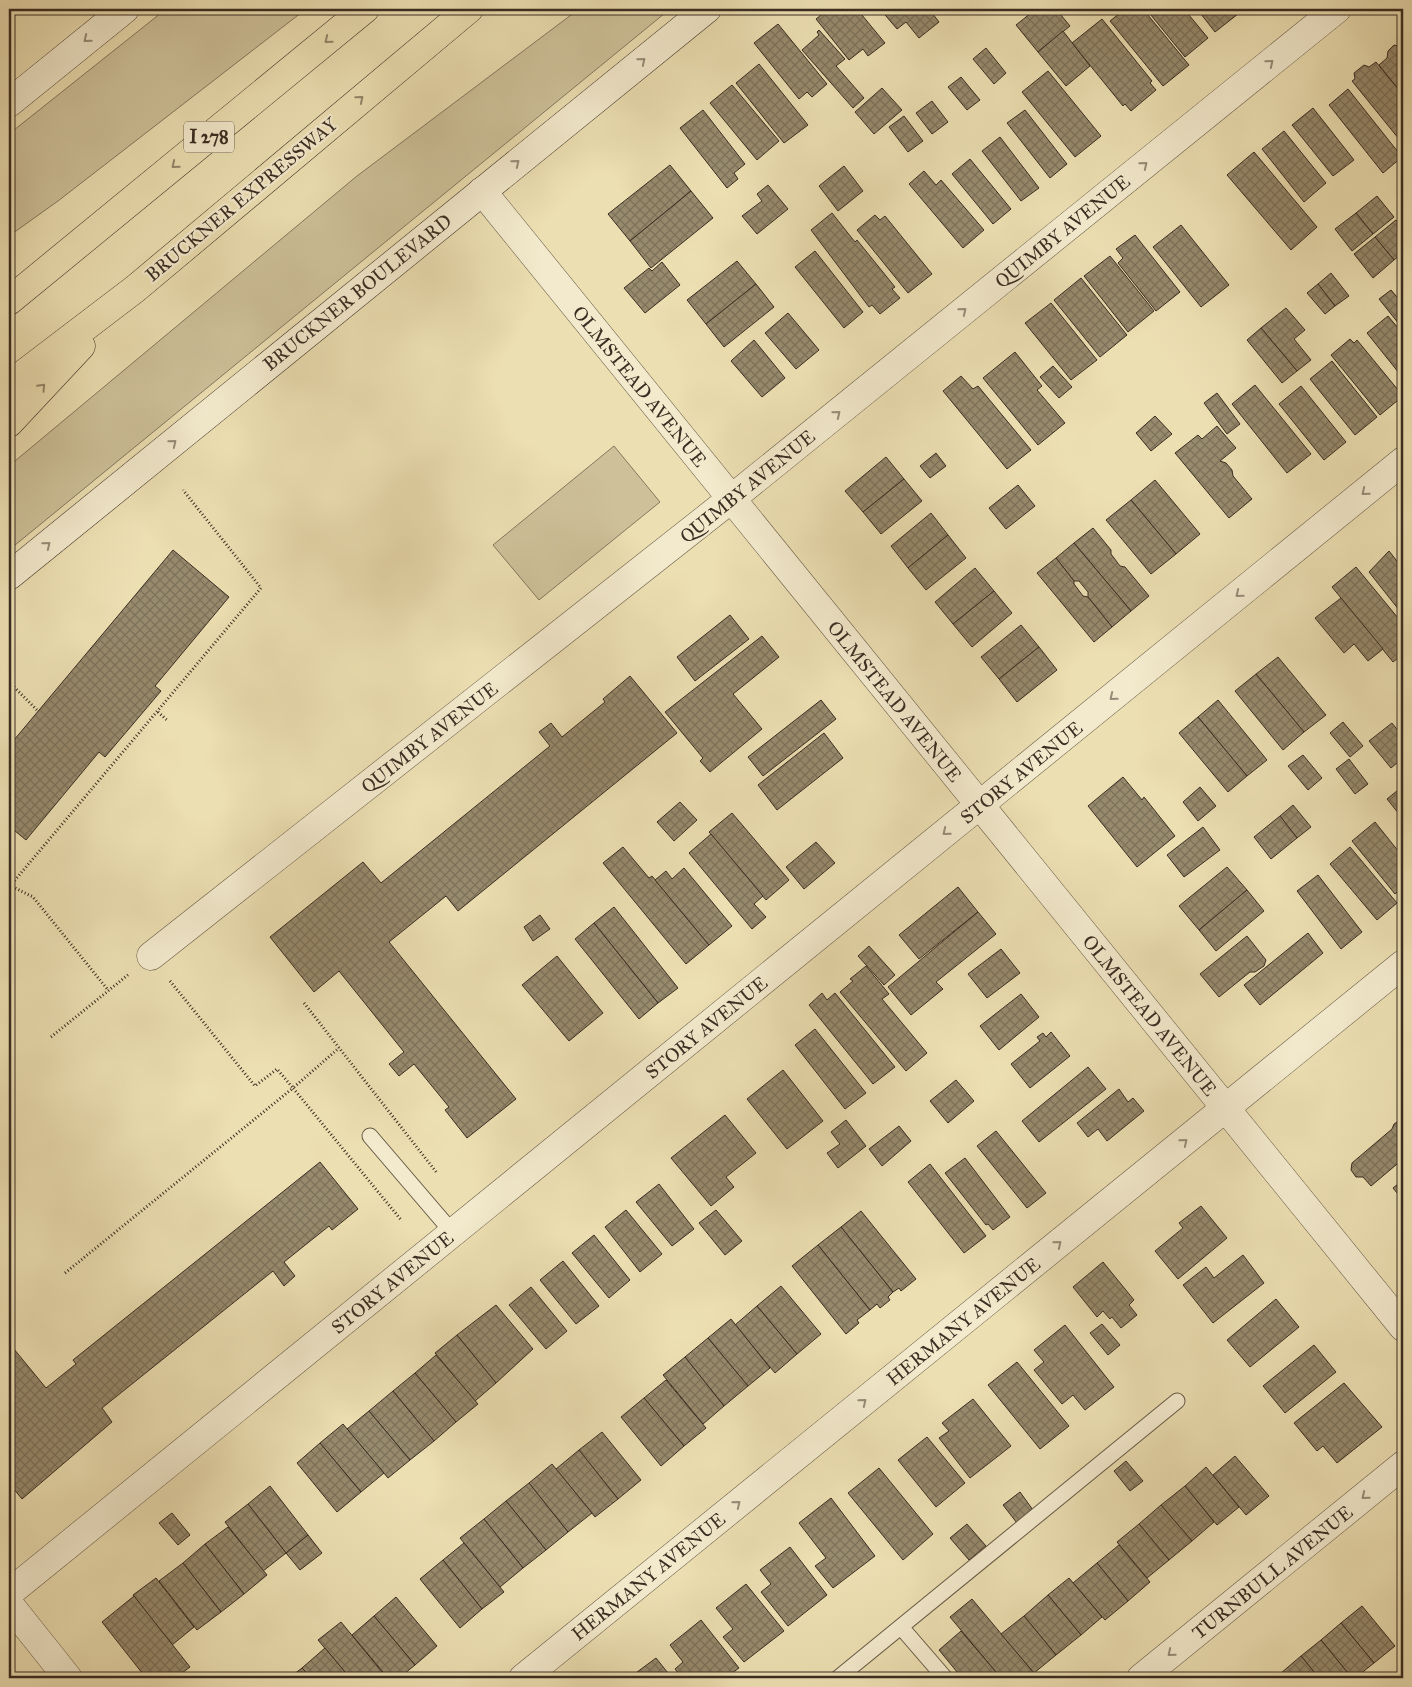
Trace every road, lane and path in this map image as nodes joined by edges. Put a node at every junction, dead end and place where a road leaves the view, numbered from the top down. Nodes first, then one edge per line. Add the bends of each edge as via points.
1 (125, 9) edge
2 (365, 9) edge
3 (469, 9) edge
4 (484, 9) edge
5 (706, 9) edge
6 (1337, 9) edge
7 (407, 59) junction
8 (9, 103) edge
9 (482, 191) junction
10 (53, 265) junction
11 (135, 289) junction
12 (9, 292) edge
13 (9, 301) edge
14 (9, 384) edge
15 (9, 423) edge
16 (1403, 461) edge
17 (183, 490) dead end
18 (731, 499) junction
19 (9, 576) edge
20 (9, 682) edge
21 (38, 712) dead end
22 (158, 712) junction
23 (168, 721) dead end
24 (980, 805) junction
25 (10, 886) edge
26 (151, 956) joint
27 (1403, 964) edge
28 (170, 981) dead end
29 (108, 990) junction
30 (304, 1003) dead end
31 (51, 1037) dead end
32 (339, 1048) junction
33 (293, 1088) junction
34 (1226, 1108) junction
35 (370, 1136) dead end
36 (441, 1178) dead end
37 (402, 1221) dead end
38 (453, 1233) junction
39 (65, 1273) dead end
40 (1403, 1327) edge
41 (1177, 1401) dead end
42 (1403, 1465) edge
43 (9, 1593) edge
44 (9, 1604) edge
45 (901, 1627) junction
46 (68, 1678) edge
47 (523, 1678) edge
48 (838, 1678) edge
49 (945, 1678) edge
50 (1141, 1678) edge

1 -> 8 street
2 -> 10 highway, I 278
3 - 7 highway, BRUCKNER EXPRESSWAY
4 - 7 highway
9 -> 5 street, BRUCKNER BOULEVARD
18 -> 6 street, QUIMBY AVENUE
11 -> 7 highway, BRUCKNER EXPRESSWAY
9 - 18 street, OLMSTEAD AVENUE
19 -> 9 street, BRUCKNER BOULEVARD
10 - 12 highway
10 - 13 highway, I 278
11 - 14 highway, BRUCKNER EXPRESSWAY
15 -> 11 highway
16 -> 24 street, STORY AVENUE
17 - 22 path via 261,588
18 - 24 street, OLMSTEAD AVENUE
18 - 26 street, QUIMBY AVENUE
20 - 21 path
22 - 23 path
22 - 25 path
24 - 34 street, OLMSTEAD AVENUE
24 -> 38 street, STORY AVENUE
25 - 29 path via 33,897
26 - 29 path
27 - 34 street, HERMANY AVENUE
28 - 33 path via 255,1086 277,1069
29 - 31 path
30 - 32 path
32 - 33 path
32 - 36 path
33 - 37 path
33 - 39 path
34 - 40 street, OLMSTEAD AVENUE
47 -> 34 street, HERMANY AVENUE
35 - 38 lane
38 - 43 street, STORY AVENUE
41 - 45 lane
42 -> 50 street, TURNBULL AVENUE
44 - 46 street
45 - 48 lane
45 - 49 lane

